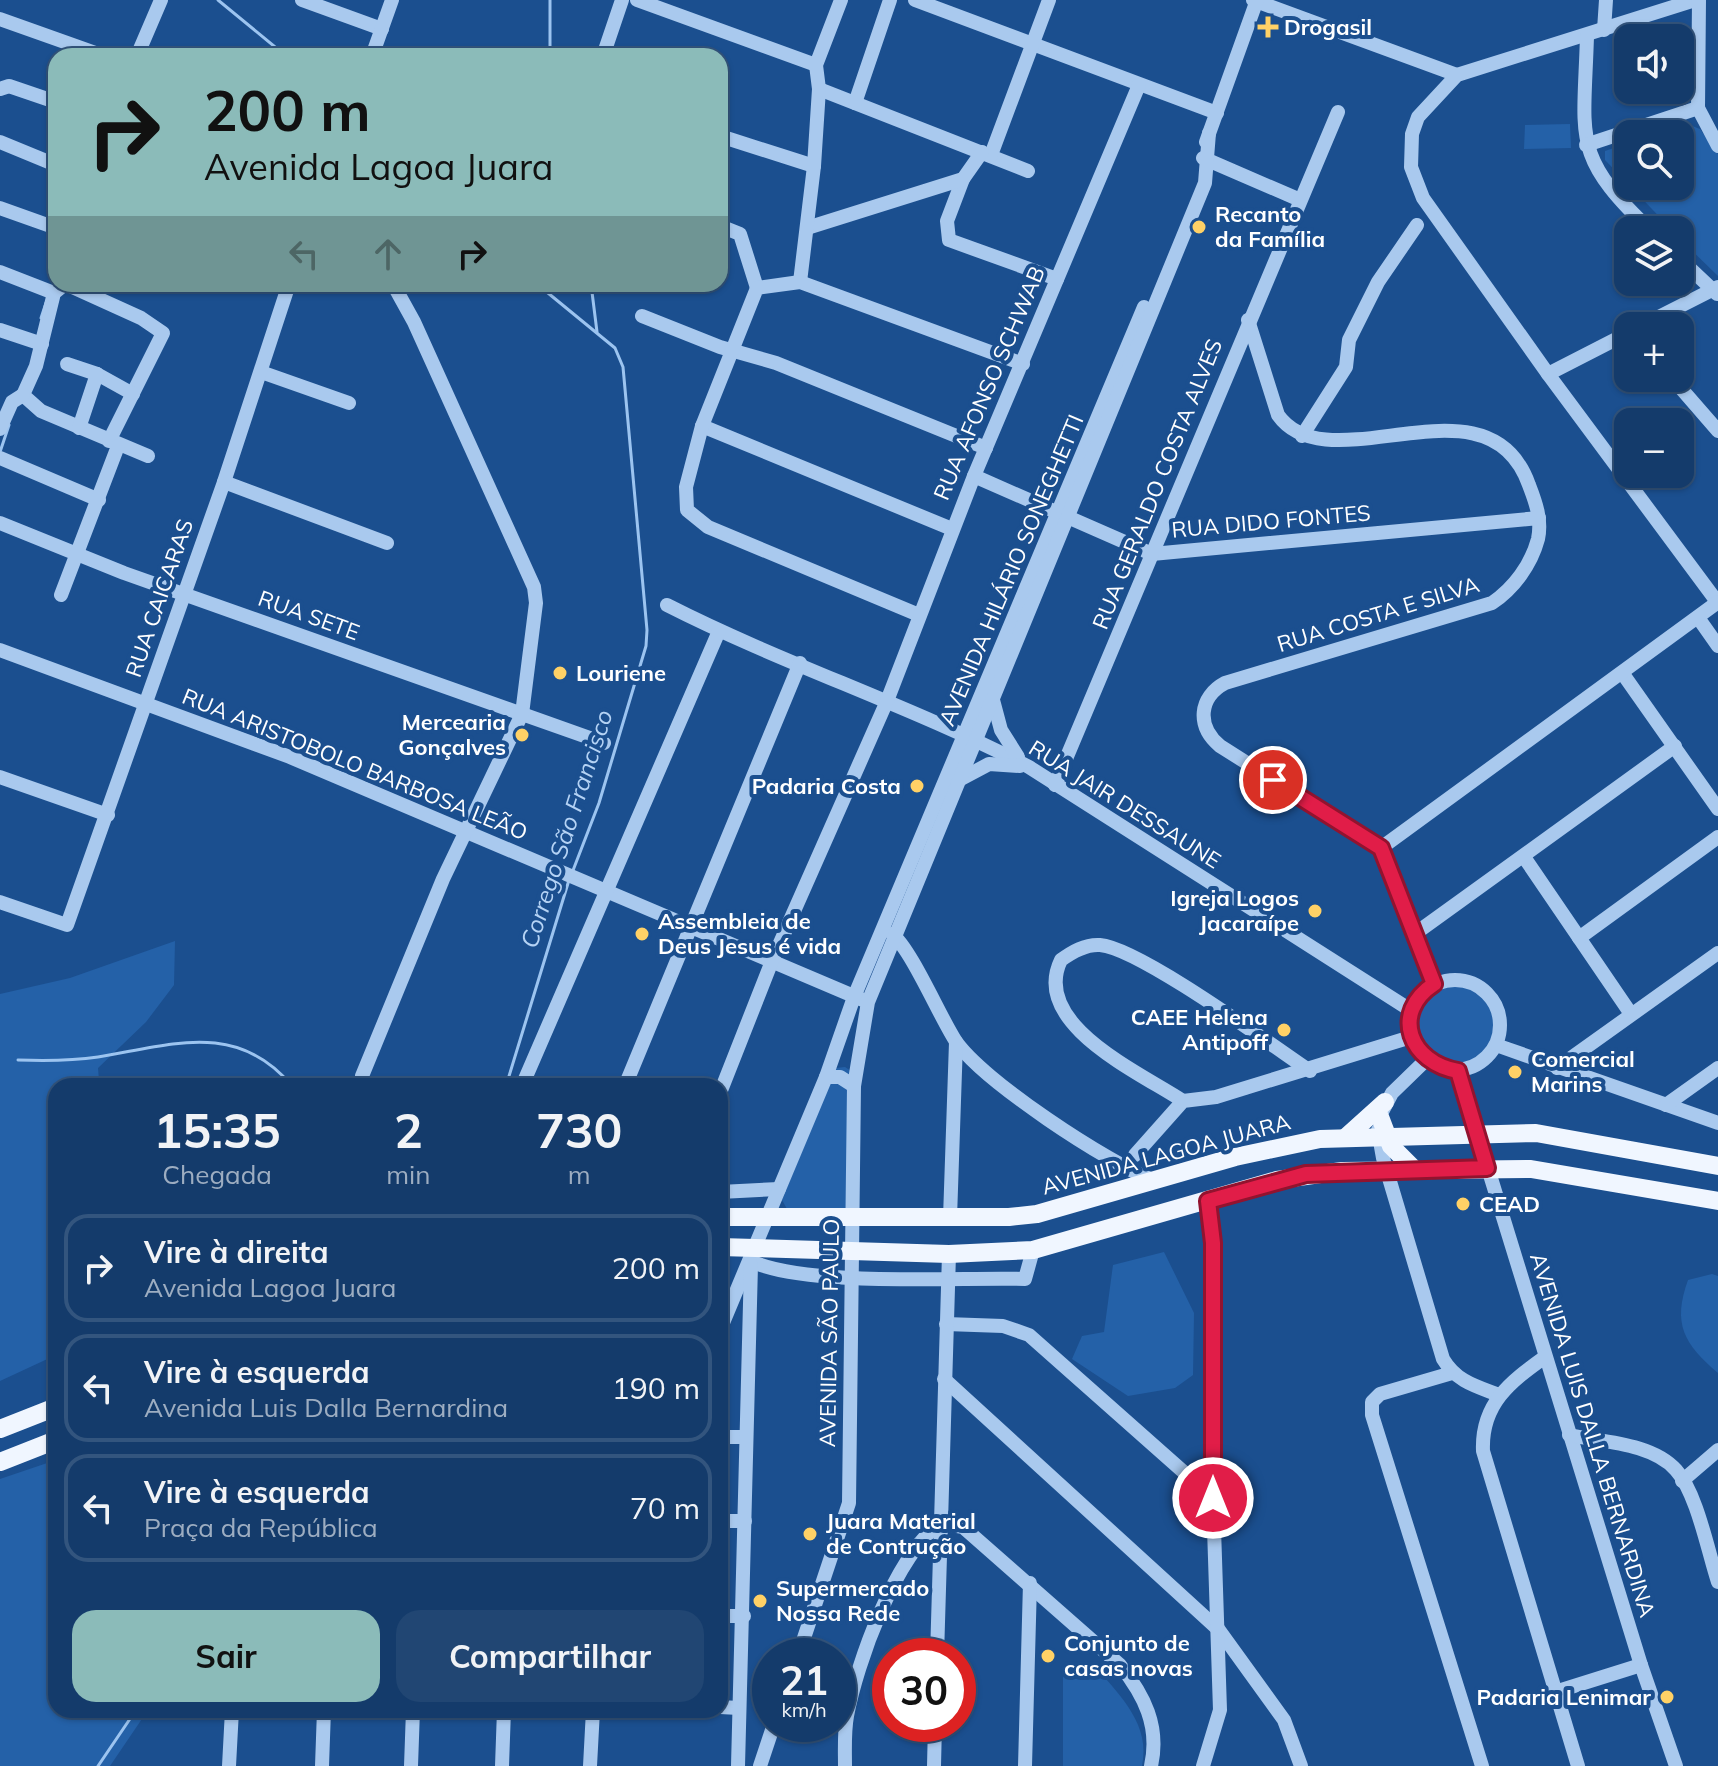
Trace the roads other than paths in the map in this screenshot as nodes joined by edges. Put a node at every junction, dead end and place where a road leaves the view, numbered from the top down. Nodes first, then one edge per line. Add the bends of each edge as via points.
1 (161, 0) edge
2 (302, 0) edge
3 (392, 0) edge
4 (622, 0) edge
5 (637, 0) edge
6 (841, 0) edge
7 (890, 0) edge
8 (915, 0) edge
9 (1049, 0) edge
10 (1255, 0) edge
11 (1606, 0) edge
12 (1697, 0) edge
13 (0, 19) edge
14 (382, 29) junction
15 (1604, 30) junction
16 (1587, 36) junction
17 (1030, 46) junction
18 (82, 48) edge
19 (140, 48) edge
20 (375, 48) edge
21 (606, 48) edge
22 (816, 65) junction
23 (1457, 75) junction
24 (1139, 85) junction
25 (0, 89) edge
26 (819, 89) junction
27 (48, 99) edge
28 (855, 103) junction
29 (1698, 108) junction
30 (1338, 112) dead end
31 (1217, 113) junction
32 (728, 139) edge
33 (0, 142) edge
34 (1586, 145) junction
35 (1718, 146) edge
36 (986, 154) junction
37 (1206, 159) junction
38 (48, 162) edge
39 (814, 166) junction
40 (1028, 171) dead end
41 (963, 179) junction
42 (1298, 199) junction
43 (0, 208) edge
44 (1636, 216) edge
45 (48, 225) edge
46 (1417, 225) dead end
47 (807, 228) junction
48 (728, 229) edge
49 (1694, 271) edge
50 (0, 272) edge
51 (1057, 279) junction
52 (800, 282) junction
53 (48, 284) edge
54 (757, 288) junction
55 (1716, 291) edge
56 (59, 292) edge
57 (75, 292) edge
58 (286, 292) edge
59 (397, 292) edge
60 (1671, 312) edge
61 (642, 316) dead end
62 (1248, 320) junction
63 (0, 330) edge
64 (1614, 340) edge
65 (42, 344) junction
66 (735, 350) junction
67 (67, 364) dead end
68 (1023, 364) junction
69 (261, 372) junction
70 (97, 374) junction
71 (1548, 374) junction
72 (1684, 392) edge
73 (133, 394) junction
74 (12, 398) edge
75 (349, 403) dead end
76 (702, 426) junction
77 (79, 428) junction
78 (0, 429) edge
79 (1718, 431) edge
80 (1302, 436) junction
81 (114, 443) junction
82 (986, 448) junction
83 (148, 456) dead end
84 (0, 458) edge
85 (974, 476) junction
86 (224, 482) junction
87 (99, 500) junction
88 (1064, 516) junction
89 (1539, 518) junction
90 (0, 523) edge
91 (952, 529) junction
92 (387, 543) dead end
93 (77, 553) junction
94 (1152, 554) junction
95 (184, 594) junction
96 (61, 595) dead end
97 (1718, 602) edge
98 (667, 605) dead end
99 (919, 615) junction
100 (1699, 619) junction
101 (719, 631) junction
102 (1718, 646) edge
103 (0, 650) edge
104 (800, 663) junction
105 (1623, 674) junction
106 (993, 700) junction
107 (887, 701) junction
108 (146, 703) junction
109 (522, 714) junction
110 (971, 737) junction
111 (604, 743) dead end
112 (1675, 746) junction
113 (1026, 765) junction
114 (0, 777) edge
115 (957, 782) junction
116 (1055, 785) junction
117 (1718, 809) edge
118 (108, 815) junction
119 (468, 832) junction
120 (1718, 837) edge
121 (926, 843) junction
122 (1381, 848) junction
123 (1524, 857) junction
124 (607, 892) junction
125 (0, 902) edge
126 (691, 925) junction
127 (890, 933) junction
128 (1416, 933) junction
129 (1579, 938) junction
130 (1718, 953) edge
131 (772, 961) junction
132 (1434, 984) junction
133 (861, 1000) junction
134 (1412, 1011) junction
135 (1631, 1014) junction
136 (1411, 1037) junction
137 (956, 1042) junction
138 (1496, 1045) junction
139 (1427, 1059) junction
140 (1557, 1068) junction
141 (1718, 1068) edge
142 (1310, 1071) junction
143 (1458, 1071) junction
144 (362, 1076) dead end
145 (826, 1077) junction
146 (526, 1078) edge
147 (628, 1078) edge
148 (726, 1078) edge
149 (854, 1086) junction
150 (1183, 1101) junction
151 (1666, 1105) junction
152 (1383, 1110) junction
153 (1718, 1123) edge
154 (1475, 1134) junction
155 (1345, 1138) junction
156 (1382, 1138) junction
157 (1135, 1155) dead end
158 (1718, 1166) edge
159 (1487, 1168) junction
160 (1415, 1170) junction
161 (1386, 1171) junction
162 (1157, 1182) junction
163 (779, 1189) junction
164 (728, 1192) edge
165 (1208, 1201) junction
166 (1718, 1201) edge
167 (768, 1216) junction
168 (852, 1216) junction
169 (728, 1217) edge
170 (950, 1218) junction
171 (728, 1248) edge
172 (1033, 1250) junction
173 (754, 1253) junction
174 (852, 1253) junction
175 (949, 1254) junction
176 (852, 1276) junction
177 (947, 1277) junction
178 (728, 1312) edge
179 (946, 1324) junction
180 (1545, 1357) junction
181 (1452, 1373) junction
182 (944, 1379) junction
183 (1499, 1395) junction
184 (48, 1410) edge
185 (0, 1429) edge
186 (1569, 1435) junction
187 (728, 1437) edge
188 (745, 1437) junction
189 (48, 1443) edge
190 (1718, 1450) edge
191 (0, 1462) edge
192 (1682, 1481) junction
193 (1213, 1498) junction
194 (728, 1521) edge
195 (745, 1521) junction
196 (940, 1523) junction
197 (1718, 1582) edge
198 (1030, 1583) junction
199 (728, 1616) edge
200 (744, 1616) junction
201 (1219, 1630) junction
202 (804, 1638) edge
203 (937, 1638) edge
204 (1641, 1665) junction
205 (1555, 1692) junction
206 (728, 1707) edge
207 (739, 1708) junction
208 (232, 1718) edge
209 (324, 1718) edge
210 (413, 1718) edge
211 (504, 1718) edge
212 (593, 1718) edge
213 (768, 1742) edge
214 (935, 1742) edge
215 (229, 1766) edge
216 (322, 1766) edge
217 (411, 1766) edge
218 (502, 1766) edge
219 (590, 1766) edge
220 (738, 1766) edge
221 (760, 1766) edge
222 (845, 1766) edge
223 (934, 1766) edge
224 (1025, 1766) edge
225 (1151, 1766) edge
226 (1203, 1766) edge
227 (1301, 1766) edge
228 (1482, 1766) edge
229 (1578, 1766) edge
230 (1676, 1766) edge

1 - 19 street
2 - 14 street
3 - 14 street
4 - 21 street
5 - 22 street
6 - 22 street
7 - 28 street
8 - 17 street
9 - 17 street
10 - 23 street
10 - 31 street
11 - 15 street
12 - 15 street
12 - 29 street
13 - 18 street
14 - 20 street
15 - 16 street
16 - 23 street
16 - 34 street
17 - 24 street
17 - 36 street
22 - 26 street
23 - 71 street via 1418,117 1411,167 1423,198
24 - 31 street
24 - 51 street, RUA AFONSO SCHWAB
25 - 27 street via 9,86
26 - 28 street
26 - 39 street
28 - 36 street
29 - 34 street
29 - 35 street
30 - 42 street, RUA GERALDO COSTA ALVES
31 - 37 street, AVENIDA HILÁRIO SONEGHETTI
32 - 39 street
33 - 38 street
34 - 44 street via 1603,182
36 - 40 street
36 - 41 street
37 - 42 street
37 - 88 street, AVENIDA HILÁRIO SONEGHETTI via 1205,183
39 - 47 street
41 - 47 street
41 - 51 street via 947,221 949,240
42 - 62 street, RUA GERALDO COSTA ALVES
43 - 45 street
46 - 80 street via 1378,282 1349,340 1346,367
47 - 52 street
48 - 54 street via 740,234
49 - 55 street
50 - 53 street
51 - 68 street, RUA AFONSO SCHWAB
52 - 54 street
52 - 68 street
54 - 66 street
55 - 60 street
56 - 65 street via 45,317
57 - 73 street via 141,318 163,333
58 - 69 street, RUA CAICARAS
59 - 109 street via 534,587
61 - 66 street
62 - 80 street via 1278,415
62 - 94 street, RUA GERALDO COSTA ALVES
63 - 65 street
64 - 71 street
65 - 74 street
66 - 76 street
66 - 82 street
67 - 70 street
68 - 82 street, RUA AFONSO SCHWAB
69 - 75 street
69 - 86 street, RUA CAICARAS
70 - 73 street
70 - 77 street
71 - 97 street
72 - 79 street
73 - 81 street
74 - 77 street
74 - 78 street
76 - 91 street
76 - 99 street via 686,487 689,514 708,527
77 - 81 street
80 - 89 street via 1467,433 1519,462
81 - 83 street
81 - 87 street
82 - 85 street, RUA AFONSO SCHWAB
84 - 87 street
85 - 88 street, RUA DIDO FONTES
85 - 91 street, RUA AFONSO SCHWAB
86 - 92 street
86 - 95 street, RUA CAICARAS
87 - 93 street
88 - 94 street, RUA DIDO FONTES
88 - 106 street, AVENIDA HILÁRIO SONEGHETTI
88 - 110 street, AVENIDA HILÁRIO SONEGHETTI
89 - 94 street, RUA DIDO FONTES
89 - 122 street, RUA COSTA E SILVA via 1534,553 1518,580 1492,603 1225,683 1210,691 1204,702 1210,738
90 - 93 street, RUA SETE
91 - 99 street, RUA AFONSO SCHWAB
93 - 95 street, RUA SETE
93 - 96 street
94 - 116 street, RUA GERALDO COSTA ALVES
95 - 108 street, RUA CAICARAS
95 - 109 street, RUA SETE
97 - 100 street
98 - 101 street, RUA JAIR DESSAUNE
99 - 107 street, RUA AFONSO SCHWAB
100 - 102 street
100 - 105 street
101 - 104 street, RUA JAIR DESSAUNE
101 - 124 street
103 - 108 street, RUA ARISTOBOLO BARBOSA LEÃO
104 - 107 street, RUA JAIR DESSAUNE
104 - 126 street
105 - 112 street
105 - 122 street
106 - 110 street, AVENIDA HILÁRIO SONEGHETTI
106 - 113 street via 1008,746
107 - 110 street, RUA JAIR DESSAUNE
107 - 131 street, RUA AFONSO SCHWAB
108 - 118 street, RUA CAICARAS
108 - 119 street, RUA ARISTOBOLO BARBOSA LEÃO
109 - 111 street, RUA SETE
109 - 119 street
110 - 113 street, RUA JAIR DESSAUNE
110 - 115 street, AVENIDA HILÁRIO SONEGHETTI
110 - 121 street, AVENIDA HILÁRIO SONEGHETTI
112 - 117 street
112 - 123 street
113 - 115 street via 989,764
113 - 116 street, RUA JAIR DESSAUNE
114 - 118 street
115 - 121 street, AVENIDA HILÁRIO SONEGHETTI
116 - 134 street, RUA JAIR DESSAUNE
118 - 125 street, RUA CAICARAS via 67,925
119 - 124 street, RUA ARISTOBOLO BARBOSA LEÃO
119 - 144 street via 443,879
120 - 129 street
121 - 127 street, AVENIDA HILÁRIO SONEGHETTI
122 - 128 street
123 - 128 street
123 - 129 street
124 - 126 street, RUA ARISTOBOLO BARBOSA LEÃO
124 - 146 street
126 - 131 street, RUA ARISTOBOLO BARBOSA LEÃO
126 - 147 street
127 - 133 street, AVENIDA HILÁRIO SONEGHETTI
127 - 137 street
128 - 132 street
129 - 135 street
130 - 135 street
131 - 133 street, RUA ARISTOBOLO BARBOSA LEÃO
131 - 148 street, RUA AFONSO SCHWAB
132 - 134 street
132 - 138 street via 1461,979 1486,991 1497,1009
133 - 145 street
133 - 149 street, AVENIDA SÃO PAULO
134 - 136 street
135 - 140 street
136 - 139 street
136 - 142 street
137 - 162 street via 989,1078 1129,1171
137 - 170 street
138 - 140 street
138 - 143 street via 1480,1062
139 - 143 street
139 - 152 street
140 - 151 street
141 - 151 street
142 - 150 street
142 - 150 street via 1114,948 1092,945 1061,960 1053,985 1063,1013 1078,1031
143 - 154 street, AVENIDA LUIS DALLA BERNARDINA
145 - 149 street via 840,1077
145 - 163 street
149 - 168 street, AVENIDA SÃO PAULO
150 - 157 street
151 - 153 street
152 - 155 main road
152 - 156 main road
154 - 156 main road, AVENIDA LAGOA JUARA
154 - 158 main road, AVENIDA LAGOA JUARA via 1582,1139
154 - 159 street, AVENIDA LUIS DALLA BERNARDINA
155 - 156 main road, AVENIDA LAGOA JUARA
155 - 162 main road, AVENIDA LAGOA JUARA via 1283,1145
156 - 160 main road
156 - 161 street
159 - 160 main road
159 - 166 main road via 1566,1172
159 - 180 street, AVENIDA LUIS DALLA BERNARDINA
160 - 161 main road
161 - 165 main road via 1306,1174
161 - 181 street via 1443,1359
162 - 170 main road, AVENIDA LAGOA JUARA via 1037,1214
163 - 164 street
163 - 167 street
165 - 172 main road
165 - 193 street via 1213,1243
167 - 168 main road, AVENIDA LAGOA JUARA
167 - 169 main road, AVENIDA LAGOA JUARA
167 - 173 street
168 - 170 main road, AVENIDA LAGOA JUARA
168 - 174 street, AVENIDA SÃO PAULO
171 - 173 main road
172 - 175 main road
172 - 177 street via 1025,1279
173 - 174 main road
173 - 176 street via 769,1268
173 - 178 street
173 - 188 street
174 - 175 main road
174 - 176 street, AVENIDA SÃO PAULO
175 - 177 street
176 - 177 street
176 - 202 street, AVENIDA SÃO PAULO via 849,1503
177 - 179 street
179 - 182 street
179 - 193 street via 1003,1326 1029,1335
180 - 183 street
180 - 186 street, AVENIDA LUIS DALLA BERNARDINA
181 - 183 street
181 - 228 street via 1380,1394 1372,1402 1372,1415
182 - 196 street
182 - 201 street
183 - 205 street via 1484,1424 1485,1463
184 - 185 main road
186 - 192 street via 1642,1450 1676,1469
186 - 204 street, AVENIDA LUIS DALLA BERNARDINA
187 - 188 street
188 - 195 street
189 - 191 main road
190 - 192 street
192 - 197 street
193 - 201 street
194 - 195 street
195 - 200 street
196 - 198 street via 963,1527
196 - 203 street
196 - 222 street via 915,1549 890,1590 853,1690
198 - 224 street
198 - 225 street via 1139,1688 1153,1721
199 - 200 street
200 - 207 street
201 - 226 street via 1220,1710
201 - 227 street via 1284,1720
204 - 205 street
204 - 230 street, AVENIDA LUIS DALLA BERNARDINA
205 - 229 street
206 - 207 street
207 - 220 street
208 - 215 street
209 - 216 street
210 - 217 street
211 - 218 street
212 - 219 street
213 - 221 street
214 - 223 street

